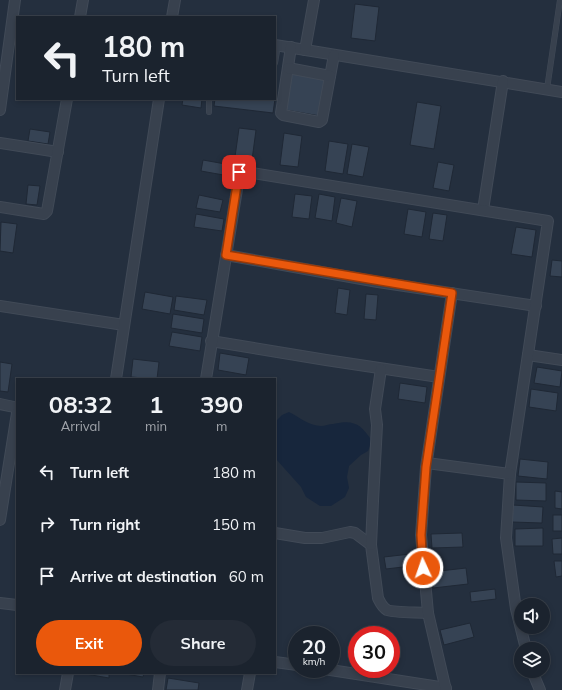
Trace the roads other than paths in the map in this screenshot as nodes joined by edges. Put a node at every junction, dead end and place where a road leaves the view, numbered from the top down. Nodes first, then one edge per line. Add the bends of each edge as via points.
1 (15, 0) edge
2 (83, 0) edge
3 (175, 0) edge
4 (314, 0) edge
5 (560, 0) edge
6 (80, 16) edge
7 (172, 16) edge
8 (276, 45) edge
9 (291, 48) junction
10 (306, 50) junction
11 (334, 55) junction
12 (288, 68) junction
13 (330, 76) junction
14 (503, 82) junction
15 (547, 89) junction
16 (562, 92) edge
17 (67, 100) edge
18 (159, 100) edge
19 (209, 100) edge
20 (0, 110) edge
21 (209, 112) dead end
22 (0, 143) edge
23 (58, 152) junction
24 (0, 207) edge
25 (483, 210) junction
26 (226, 255) junction
27 (452, 293) junction
28 (0, 306) edge
29 (536, 306) junction
30 (124, 325) junction
31 (211, 341) junction
32 (528, 355) junction
33 (562, 360) edge
34 (381, 369) junction
35 (438, 377) junction
36 (116, 378) edge
37 (206, 378) edge
38 (0, 404) edge
39 (16, 408) edge
40 (16, 419) edge
41 (427, 463) junction
42 (510, 474) junction
43 (0, 520) edge
44 (276, 533) edge
45 (371, 545) junction
46 (0, 603) edge
47 (16, 605) edge
48 (428, 613) junction
49 (524, 642) edge
50 (276, 662) edge
51 (288, 664) edge
52 (340, 672) edge
53 (68, 674) edge
54 (160, 674) edge
55 (250, 674) edge
56 (535, 678) edge
57 (446, 689) edge
58 (65, 690) edge
59 (158, 690) edge
60 (247, 690) edge
61 (540, 690) edge

1 - 20 street
2 - 6 street
3 - 7 street
4 - 10 street
5 - 15 lane
8 - 9 street
9 - 10 street
9 - 12 street
10 - 11 street
11 - 13 street
11 - 14 street
12 - 13 street
12 - 13 street via 282,114 319,122 322,120
14 - 15 street
14 - 25 street
15 - 16 street
17 - 23 street
18 - 30 street
19 - 21 lane
22 - 23 street
23 - 24 street via 46,213
25 - 26 street via 242,170 239,172
25 - 29 street via 548,221
26 - 27 street
26 - 31 street
27 - 29 street
27 - 35 street
28 - 30 street
29 - 32 street
30 - 36 street
31 - 34 street
31 - 37 street
32 - 33 street
32 - 42 street
34 - 35 street
34 - 45 street via 375,409 378,425
35 - 41 street
38 - 39 street
40 - 43 street
41 - 42 street
41 - 48 street via 421,535
42 - 49 street via 506,538 516,609
44 - 45 street via 322,538 350,532
45 - 48 street via 381,604 387,610
46 - 47 street
48 - 57 street
50 - 51 street
52 - 57 street
53 - 58 street
54 - 59 street
55 - 60 street
56 - 61 street

